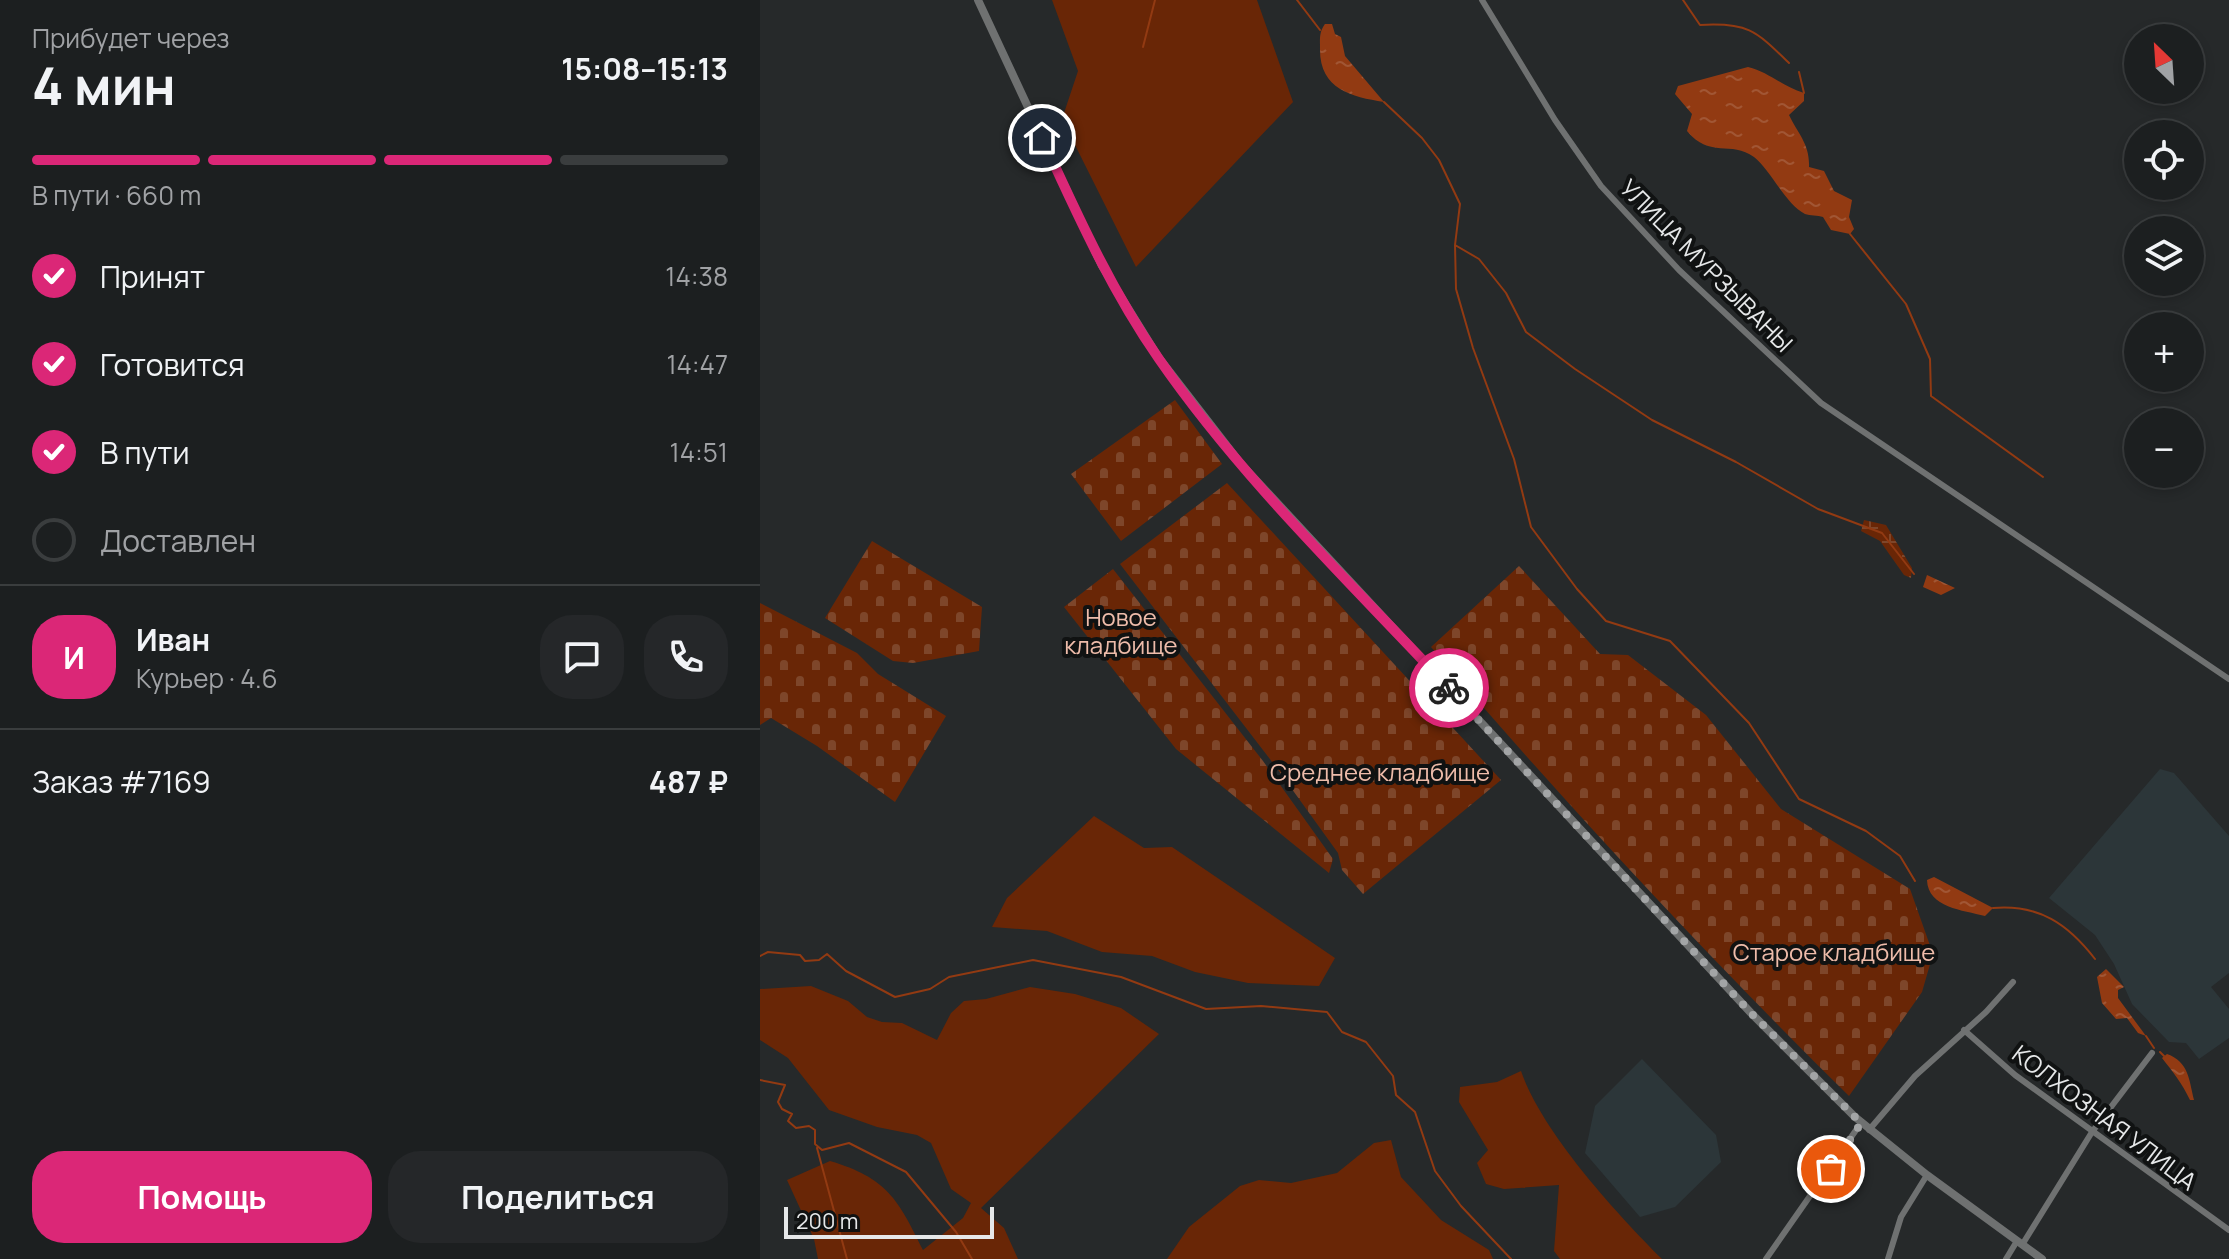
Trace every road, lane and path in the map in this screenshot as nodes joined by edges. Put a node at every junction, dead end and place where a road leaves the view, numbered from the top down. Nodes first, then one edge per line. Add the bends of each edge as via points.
1 (978, 0) edge
2 (1482, 0) edge
3 (2229, 679) edge
4 (2013, 982) dead end
5 (1964, 1030) junction
6 (2152, 1053) dead end
7 (1865, 1126) junction
8 (2092, 1132) junction
9 (1927, 1175) junction
10 (2229, 1230) edge
11 (2019, 1243) junction
12 (1766, 1259) edge
13 (1888, 1259) edge
14 (2006, 1259) edge
15 (2042, 1259) edge

1 - 7 street via 1102,266 1206,422 1751,1013
2 - 3 street, УЛИЦА МУРЗЫВАНЫ via 1601,186 1679,270 1821,403
4 - 5 street
5 - 7 street
5 - 8 street, КОЛХОЗНАЯ УЛИЦА
6 - 8 street
7 - 9 street
7 - 12 street
8 - 10 street, КОЛХОЗНАЯ УЛИЦА
8 - 11 street
9 - 11 street
9 - 13 street via 1901,1217
11 - 14 street
11 - 15 street

